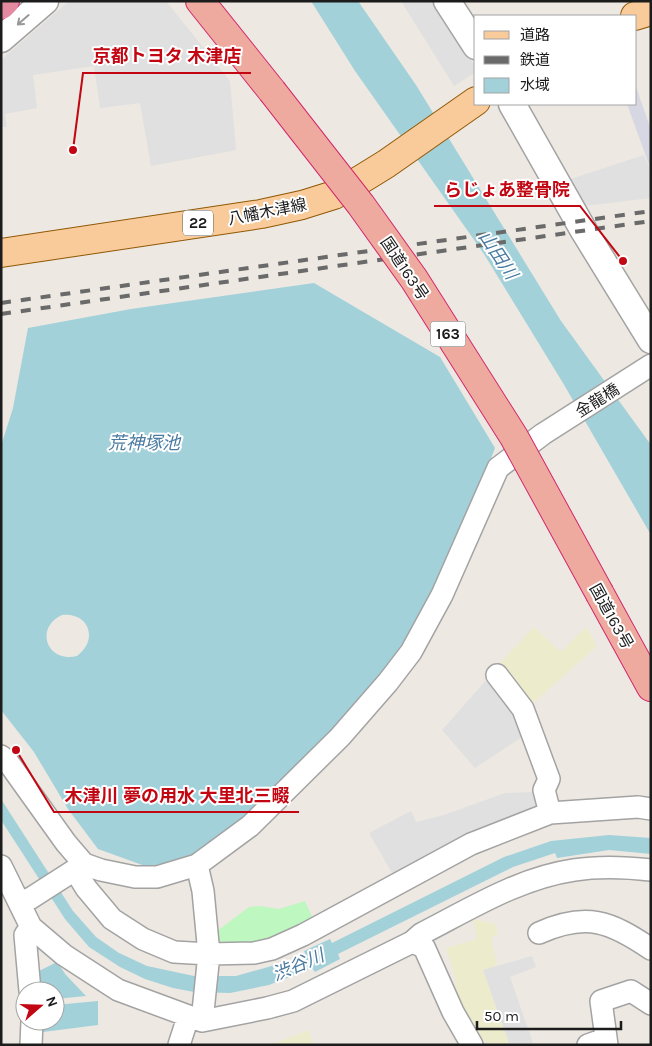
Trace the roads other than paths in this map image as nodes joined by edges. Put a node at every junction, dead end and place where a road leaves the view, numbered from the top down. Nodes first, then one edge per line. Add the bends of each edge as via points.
1 (5, 1) edge
2 (45, 1) edge
3 (200, 1) edge
4 (447, 1) edge
5 (1, 5) edge
6 (651, 11) edge
7 (637, 15) edge
8 (1, 39) edge
9 (474, 43) edge
10 (474, 102) edge
11 (513, 105) edge
12 (1, 253) edge
13 (650, 337) edge
14 (651, 366) edge
15 (497, 675) dead end
16 (651, 687) edge
17 (1, 756) edge
18 (651, 809) edge
19 (550, 813) junction
20 (197, 865) junction
21 (1, 866) edge
22 (76, 870) junction
23 (651, 870) edge
24 (25, 901) junction
25 (31, 928) junction
26 (539, 933) dead end
27 (412, 942) junction
28 (651, 949) edge
29 (208, 959) junction
30 (29, 981) edge
31 (651, 1004) edge
32 (198, 1016) junction
33 (32, 1031) edge
34 (600, 1043) edge
35 (31, 1045) edge
36 (179, 1045) edge
37 (472, 1045) edge

1 - 5 highway
2 -> 8 street
3 - 16 highway, 国道163号 / 163, bridge via 361,205 414,279 514,437
4 - 9 street
6 - 7 main road
10 - 12 main road, 八幡木津線 / 22 via 386,164 334,195 260,214
11 - 13 street via 581,227
14 - 20 street, 金龍橋 via 543,434 498,468 442,595 411,652 340,737 250,826
15 - 19 street via 523,709 533,733 549,778 544,790
17 - 22 street via 66,843
18 - 19 street via 638,807
19 - 29 street via 471,844 272,949
20 - 22 street, 金龍橋 via 157,877
20 - 29 street via 203,890
21 - 24 street
22 - 24 street
22 - 29 street via 86,888 112,919 143,939 174,952
23 - 27 street via 620,867 574,870 545,877 504,892 421,934
24 - 25 street
25 - 30 street via 25,935
25 - 32 street via 64,955 118,990
26 - 28 street via 566,923 592,922 626,932
27 - 32 street via 293,1001 267,1008
27 - 37 street via 424,947 453,1012
29 - 32 street
31 - 34 street via 631,990 601,1001
32 - 36 street
33 - 35 street

